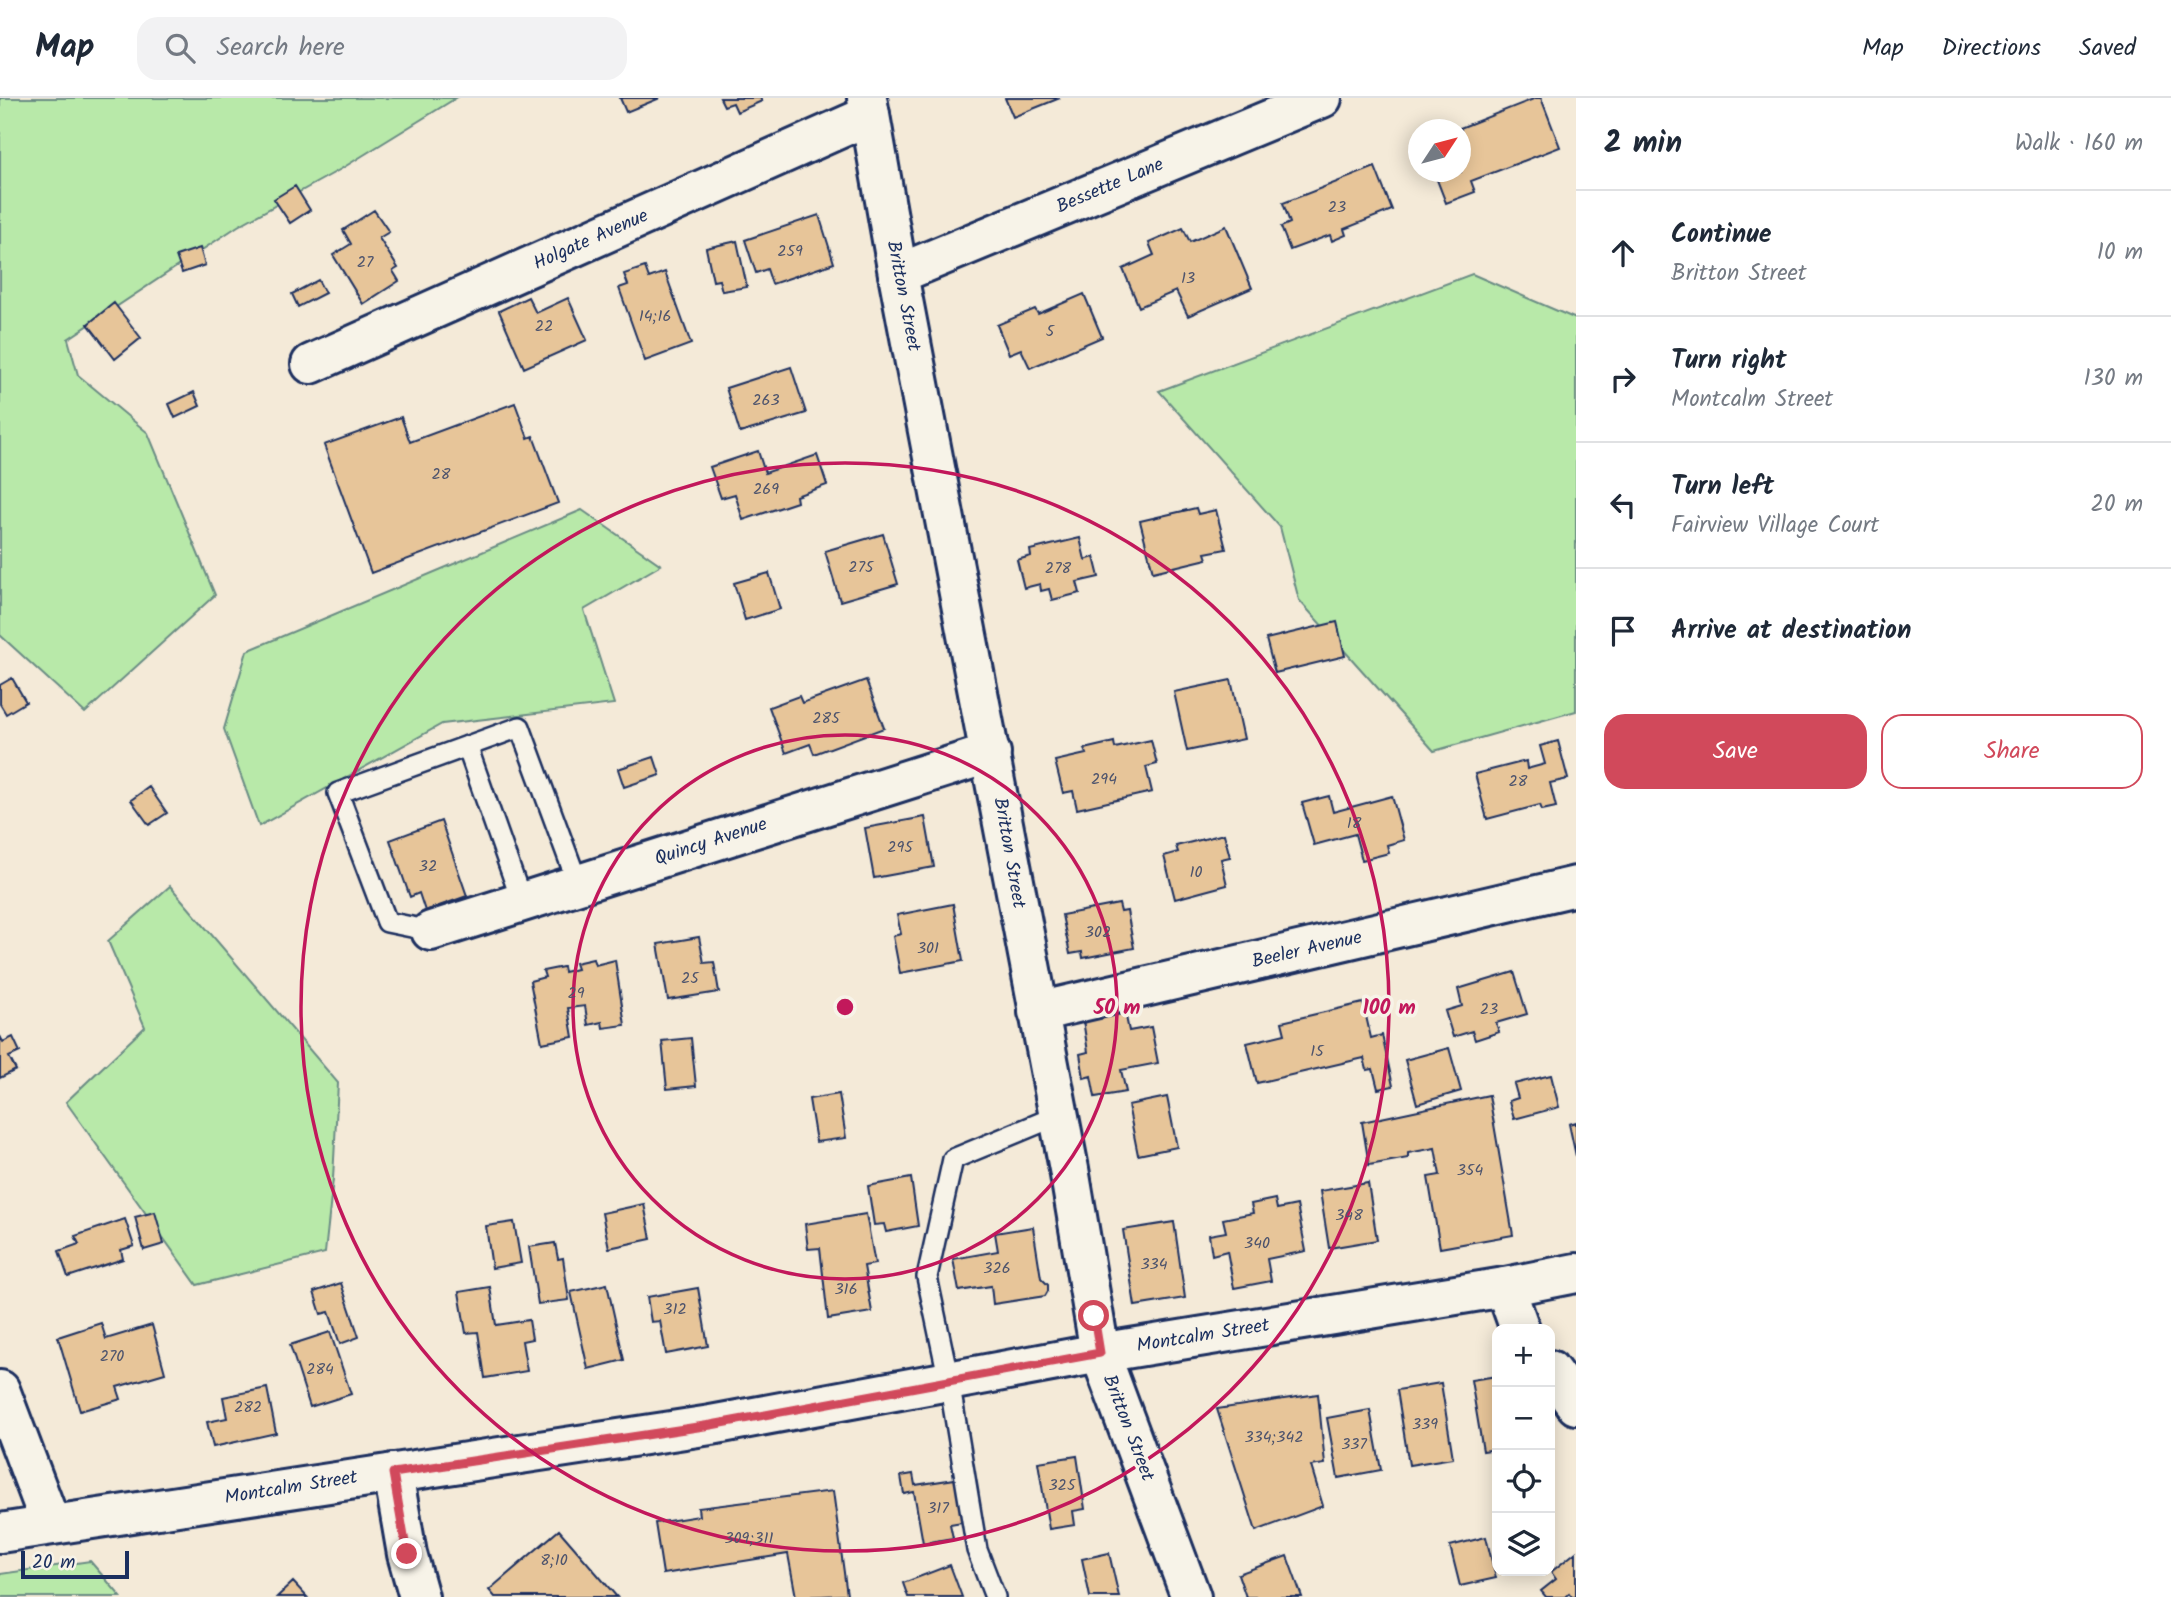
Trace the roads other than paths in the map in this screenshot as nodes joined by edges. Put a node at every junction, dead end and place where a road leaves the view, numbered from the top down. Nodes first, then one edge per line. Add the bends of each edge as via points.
1 (1322, 98) edge
2 (869, 107) edge
3 (898, 274) junction
4 (311, 364) dead end
5 (467, 746) junction
6 (991, 753) junction
7 (578, 884) junction
8 (1576, 886) edge
9 (522, 902) junction
10 (431, 931) joint
11 (1038, 1012) junction
12 (1059, 1115) junction
13 (1576, 1273) edge
14 (1505, 1287) junction
15 (1518, 1324) edge
16 (1100, 1353) junction
17 (1555, 1377) edge
18 (949, 1381) junction
19 (0, 1390) edge
20 (1576, 1405) edge
21 (393, 1473) junction
22 (51, 1525) junction
23 (0, 1533) edge
24 (419, 1597) edge
25 (995, 1597) edge
26 (1191, 1597) edge

1 - 3 street, Bessette Lane
2 - 3 street, Britton Street
2 - 4 street, Holgate Avenue
3 - 6 street, Britton Street
5 - 7 lane via 520,727
5 - 9 lane
5 - 10 lane via 338,793 387,922
6 - 7 street, Quincy Avenue
6 - 11 street, Britton Street
7 - 9 street, Quincy Avenue
8 - 11 street, Beeler Avenue
9 - 10 street, Quincy Avenue
11 - 12 street, Britton Street
12 - 16 street, Britton Street
12 - 18 lane via 953,1159 927,1277
13 - 14 street, Montcalm Street
14 - 15 street
14 - 16 street, Montcalm Street
16 - 18 street, Montcalm Street
16 - 26 street, Britton Street
17 - 20 street
18 - 21 street, Montcalm Street via 711,1425
18 - 25 lane via 977,1550
19 - 22 street
21 - 22 street, Montcalm Street
21 - 24 street
22 - 23 street, Montcalm Street

